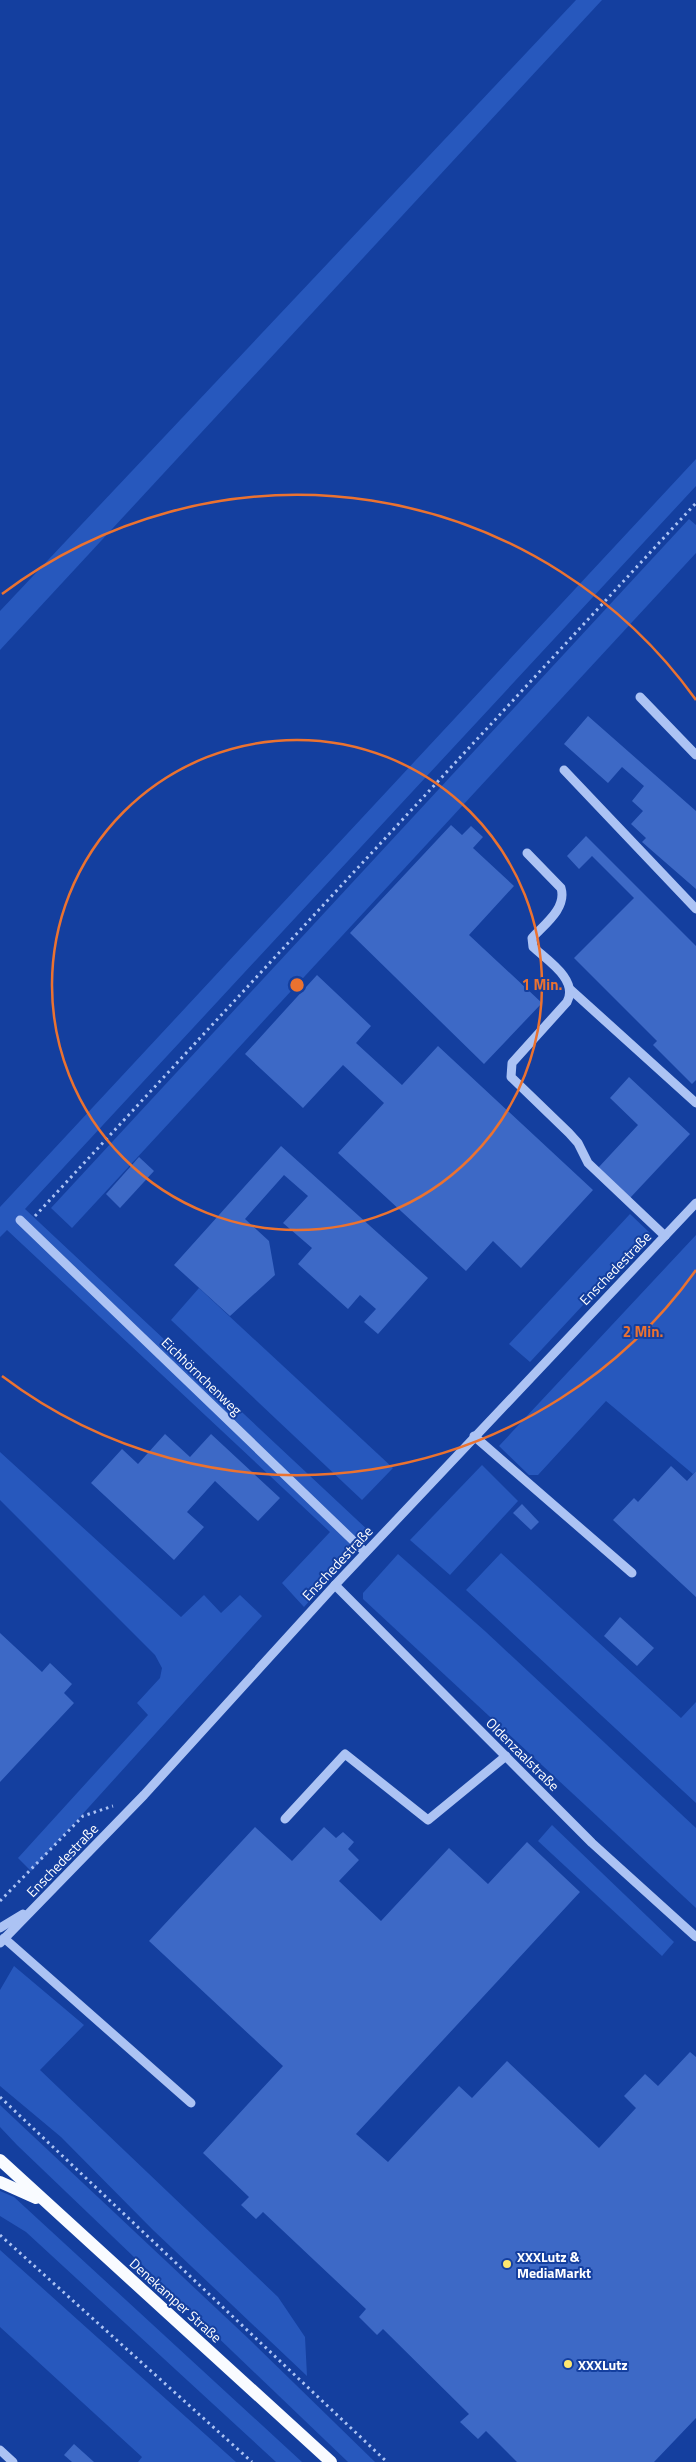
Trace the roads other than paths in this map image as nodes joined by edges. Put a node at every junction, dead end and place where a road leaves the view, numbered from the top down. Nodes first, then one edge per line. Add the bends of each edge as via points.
1 (640, 697) dead end
2 (696, 755) edge
3 (564, 770) dead end
4 (527, 853) dead end
5 (696, 909) edge
6 (571, 990) junction
7 (696, 1103) edge
8 (696, 1203) edge
9 (23, 1223) road end
10 (665, 1236) junction
11 (474, 1436) junction
12 (365, 1552) junction
13 (632, 1573) dead end
14 (334, 1584) junction
15 (506, 1756) junction
16 (285, 1818) dead end
17 (38, 1905) junction
18 (0, 1928) edge
19 (696, 1937) edge
20 (2, 1940) edge
21 (191, 2103) dead end
22 (0, 2160) edge
23 (0, 2182) edge
24 (52, 2206) junction
25 (0, 2450) edge
26 (13, 2462) edge
27 (331, 2462) edge

1 - 2 street
3 - 5 street
4 - 6 street via 561,888 563,895 561,906 532,938 533,947 568,982
6 - 7 street
6 - 10 street via 567,1002 512,1063 511,1077 574,1138 588,1163
8 - 10 street, Enschedestraße
9 - 12 street, Eichhörnchenweg
10 - 11 street, Enschedestraße
11 - 12 street, Enschedestraße
11 - 13 street
12 - 14 street, Enschedestraße
14 - 15 street, Oldenzaalstraße
14 - 17 street, Enschedestraße via 144,1795
15 - 16 street via 428,1820 345,1754
15 - 19 street, Oldenzaalstraße via 592,1843
17 - 18 street
17 - 20 street, Enschedestraße
20 - 21 street
22 - 24 main road, Denekamper Straße
23 - 24 main road
24 - 27 main road, Denekamper Straße
25 - 26 street

